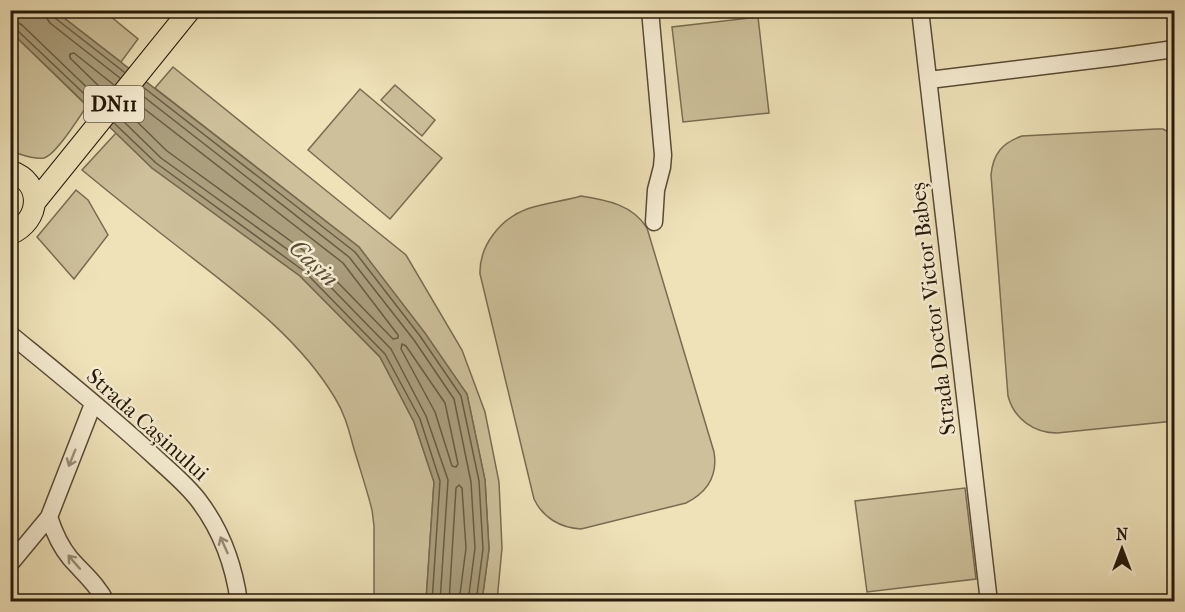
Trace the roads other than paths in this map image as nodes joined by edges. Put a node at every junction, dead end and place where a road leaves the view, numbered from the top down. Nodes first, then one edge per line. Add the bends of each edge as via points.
1 (190, 10) edge
2 (650, 10) edge
3 (920, 10) edge
4 (1174, 49) edge
5 (929, 80) junction
6 (72, 156) junction
7 (13, 172) edge
8 (35, 202) junction
9 (654, 222) dead end
10 (13, 234) edge
11 (10, 334) edge
12 (93, 404) junction
13 (49, 517) junction
14 (10, 564) edge
15 (106, 602) edge
16 (239, 602) edge
17 (989, 602) edge

1 - 6 main road, DN11
2 - 9 street via 663,155
3 - 5 street, Strada Doctor Victor Babeș
4 - 5 street
5 - 17 street, Strada Doctor Victor Babeș
6 - 7 main road, DN11 via 40,169
6 - 8 main road, DN11
7 - 8 main road, DN11 via 27,181
8 - 10 main road, DN11 via 30,219
11 - 12 street, Strada Cașinului
12 -> 13 street
16 -> 12 street, Strada Cașinului via 225,547 198,500 138,441
13 - 14 street
15 -> 13 street via 65,552

